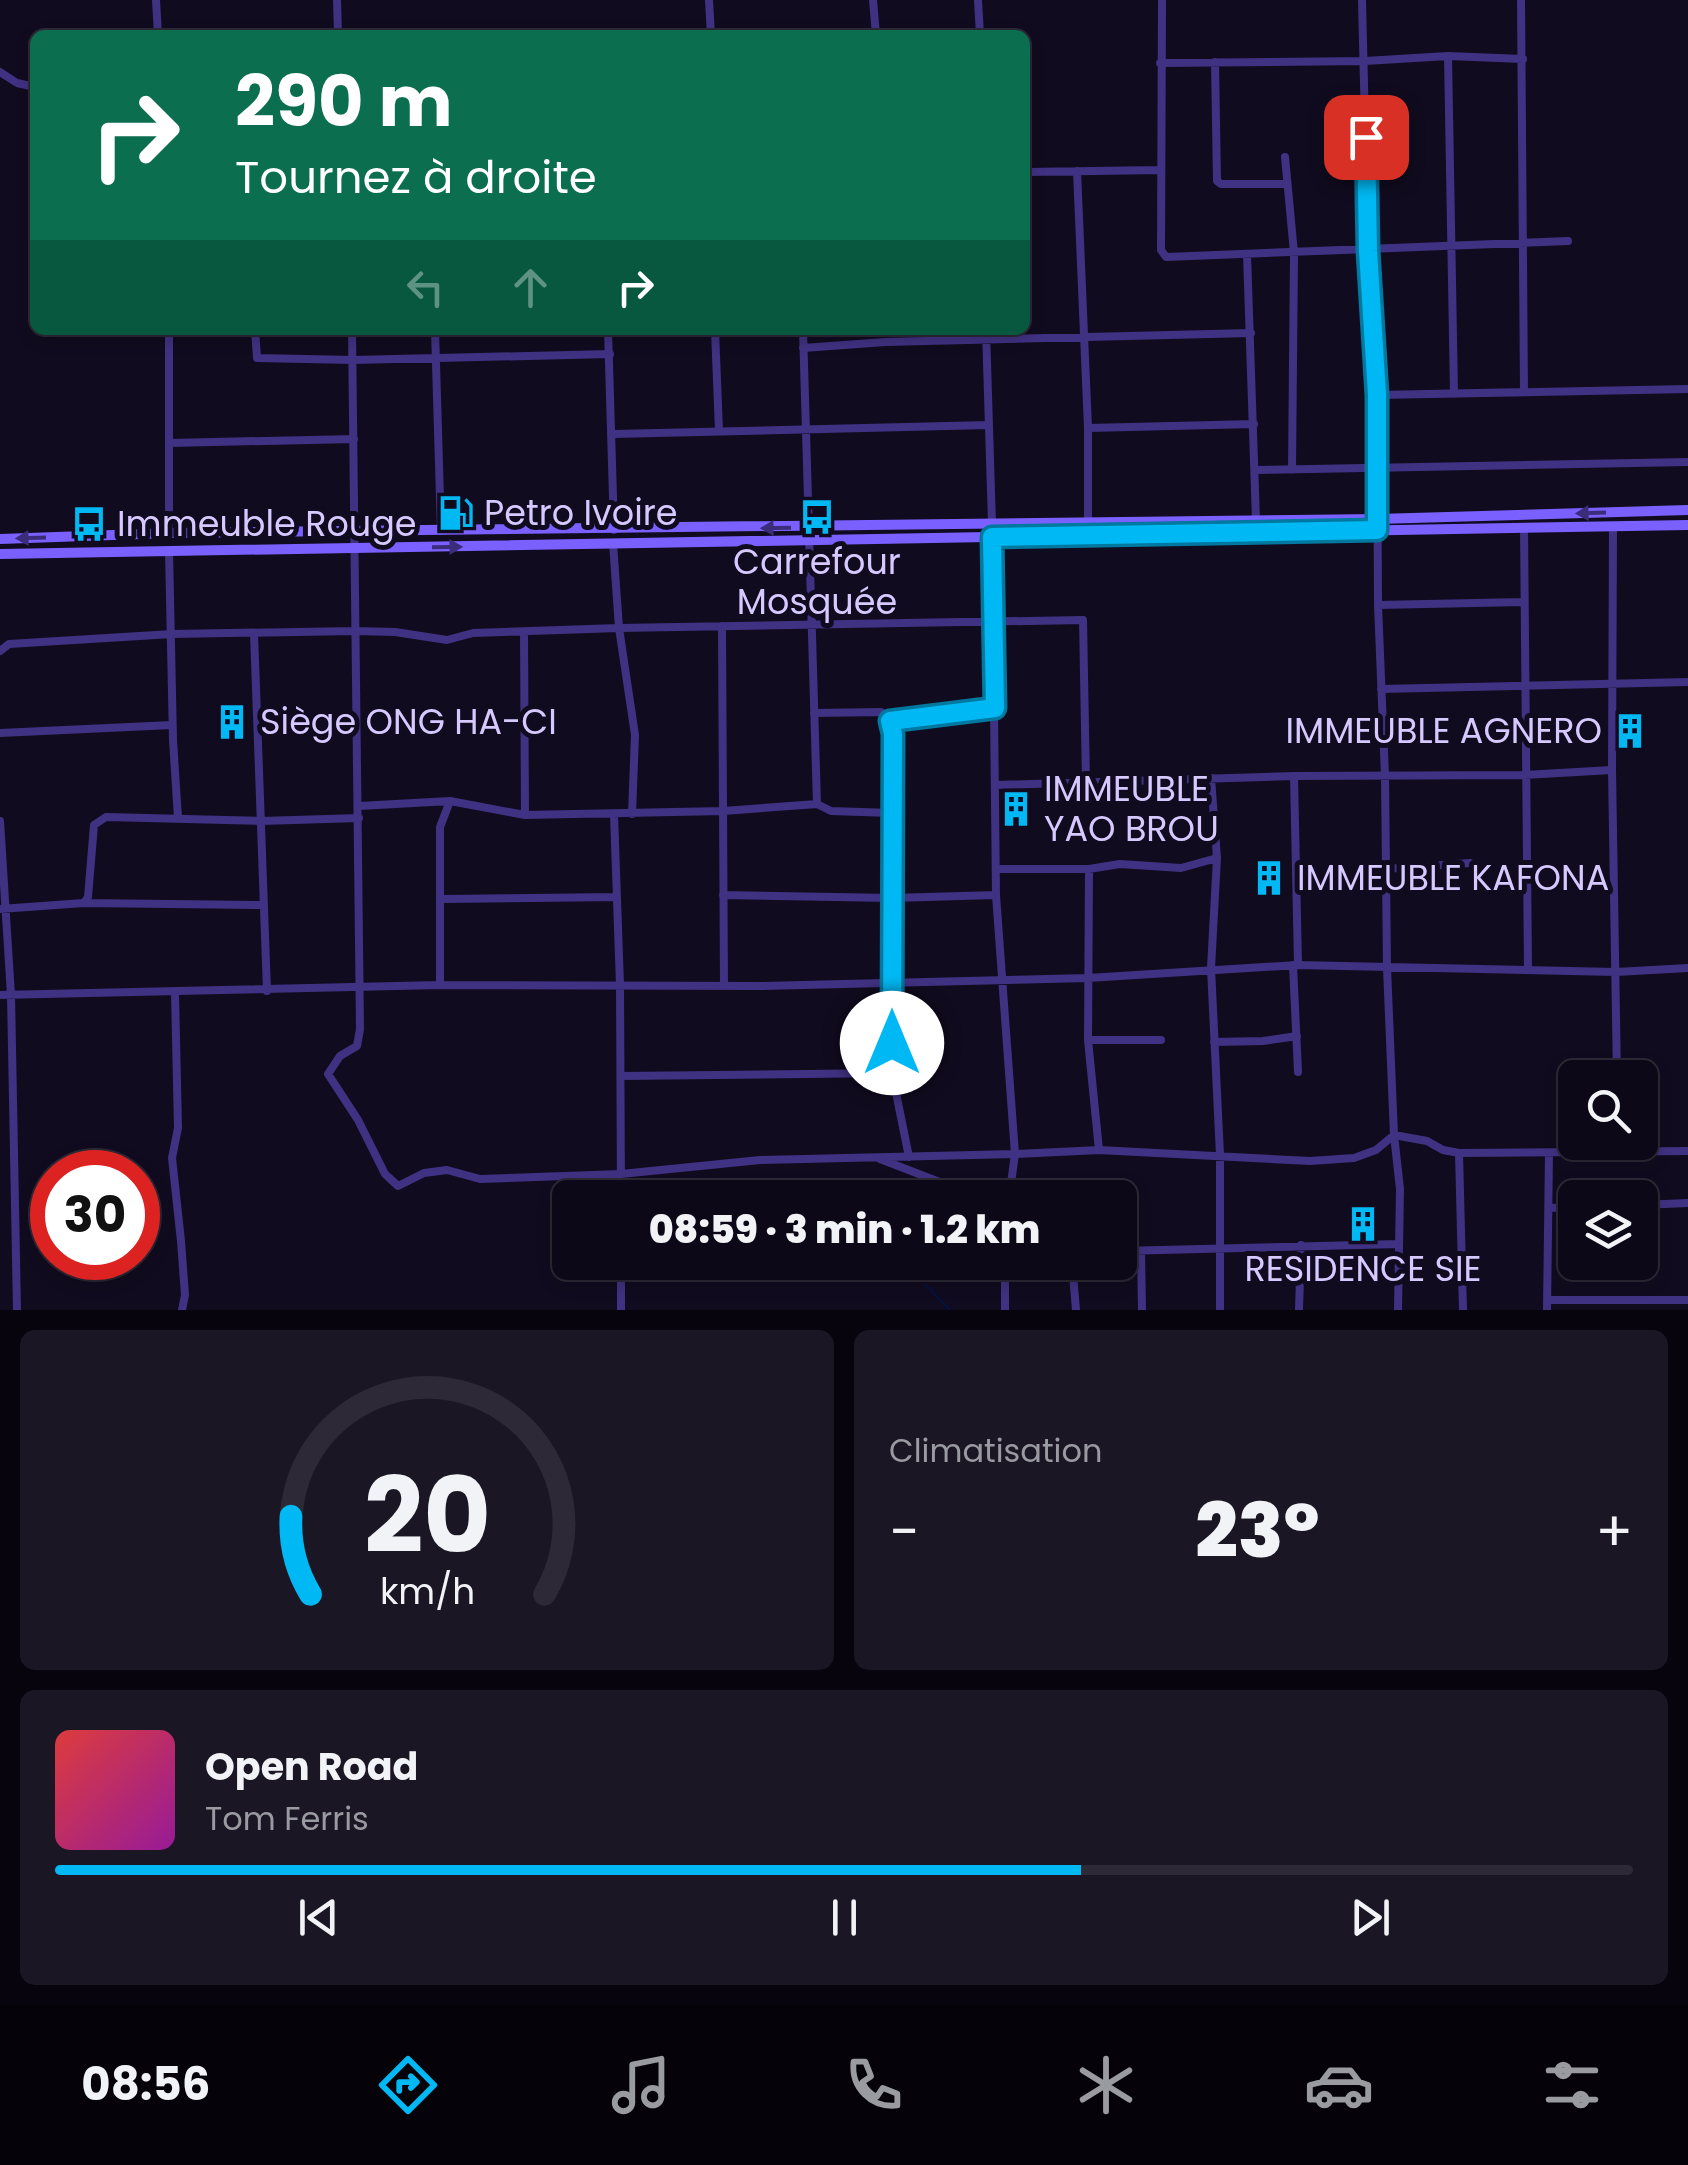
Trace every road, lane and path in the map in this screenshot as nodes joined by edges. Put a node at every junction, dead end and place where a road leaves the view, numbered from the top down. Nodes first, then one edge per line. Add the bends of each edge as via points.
1 (156, 0) edge
2 (337, 0) edge
3 (709, 0) edge
4 (873, 0) edge
5 (978, 0) edge
6 (1162, 0) edge
7 (1362, 0) edge
8 (1521, 0) edge
9 (158, 30) edge
10 (338, 30) edge
11 (711, 30) edge
12 (876, 30) edge
13 (980, 30) edge
14 (1448, 56) junction
15 (1523, 60) junction
16 (1215, 62) junction
17 (1365, 62) junction
18 (1160, 63) junction
19 (0, 72) edge
20 (30, 86) edge
21 (1285, 157) dead end
22 (1160, 170) junction
23 (1077, 171) junction
24 (1030, 172) edge
25 (1287, 184) junction
26 (1568, 241) dead end
27 (1522, 244) junction
28 (1450, 247) junction
29 (1368, 251) junction
30 (1294, 253) junction
31 (1248, 255) junction
32 (1252, 333) junction
33 (169, 335) edge
34 (255, 335) edge
35 (352, 335) edge
36 (435, 335) edge
37 (608, 335) edge
38 (716, 335) edge
39 (803, 335) edge
40 (884, 335) edge
41 (921, 335) edge
42 (949, 335) edge
43 (986, 335) edge
44 (1085, 336) junction
45 (922, 341) junction
46 (885, 342) junction
47 (803, 348) junction
48 (610, 354) junction
49 (436, 356) junction
50 (353, 360) junction
51 (1688, 388) edge
52 (1524, 392) junction
53 (1454, 394) junction
54 (1377, 395) junction
55 (1254, 424) junction
56 (988, 425) junction
57 (808, 428) junction
58 (1088, 428) junction
59 (719, 431) junction
60 (614, 434) junction
61 (354, 439) junction
62 (170, 443) junction
63 (1688, 462) edge
64 (1255, 470) junction
65 (1292, 470) junction
66 (1377, 470) junction
67 (1688, 510) edge
68 (1256, 520) junction
69 (1088, 523) junction
70 (1377, 524) junction
71 (1688, 524) edge
72 (1613, 526) junction
73 (1524, 527) junction
74 (614, 530) junction
75 (441, 531) junction
76 (992, 531) junction
77 (353, 532) junction
78 (169, 534) junction
79 (808, 534) junction
80 (0, 539) edge
81 (614, 543) junction
82 (352, 550) junction
83 (169, 551) junction
84 (0, 554) edge
85 (1524, 602) junction
86 (1378, 605) junction
87 (994, 621) junction
88 (722, 626) junction
89 (810, 626) junction
90 (620, 628) junction
91 (354, 631) junction
92 (524, 632) junction
93 (254, 633) junction
94 (172, 634) junction
95 (0, 652) edge
96 (1614, 682) junction
97 (1688, 682) edge
98 (1526, 686) junction
99 (1381, 689) junction
100 (995, 708) junction
101 (814, 712) junction
102 (890, 721) junction
103 (172, 725) junction
104 (0, 733) edge
105 (1612, 770) junction
106 (1294, 776) junction
107 (1385, 776) junction
108 (1524, 776) junction
109 (1211, 778) junction
110 (1086, 782) junction
111 (996, 785) junction
112 (450, 801) junction
113 (817, 804) junction
114 (359, 806) junction
115 (722, 811) junction
116 (891, 812) junction
117 (614, 814) junction
118 (632, 814) junction
119 (526, 815) junction
120 (178, 818) junction
121 (359, 818) junction
122 (0, 821) edge
123 (261, 821) junction
124 (1217, 858) junction
125 (1470, 863) dead end
126 (1089, 869) junction
127 (996, 870) junction
128 (1386, 870) junction
129 (723, 894) junction
130 (996, 894) junction
131 (617, 897) junction
132 (892, 898) junction
133 (442, 900) junction
134 (84, 903) junction
135 (264, 905) junction
136 (2, 908) edge
137 (1295, 965) junction
138 (1211, 968) junction
139 (1387, 968) junction
140 (1688, 968) edge
141 (1528, 970) junction
142 (1616, 972) junction
143 (1088, 978) junction
144 (1001, 979) junction
145 (892, 982) junction
146 (440, 985) junction
147 (620, 986) junction
148 (724, 986) junction
149 (358, 989) junction
150 (267, 991) junction
151 (174, 993) junction
152 (11, 995) junction
153 (0, 996) edge
154 (1296, 1036) junction
155 (1088, 1040) junction
156 (1161, 1040) dead end
157 (1214, 1042) junction
158 (1617, 1060) edge
159 (1298, 1072) dead end
160 (892, 1073) junction
161 (621, 1076) junction
162 (0, 1090) edge
163 (13, 1090) junction
164 (1394, 1135) junction
165 (1098, 1150) junction
166 (1688, 1151) edge
167 (1658, 1152) edge
168 (1459, 1153) junction
169 (1549, 1153) junction
170 (1558, 1153) edge
171 (1014, 1154) junction
172 (1220, 1155) junction
173 (909, 1156) junction
174 (875, 1158) junction
175 (621, 1174) junction
176 (621, 1180) edge
177 (933, 1180) edge
178 (1011, 1180) edge
179 (1688, 1203) edge
180 (1658, 1204) edge
181 (1548, 1208) junction
182 (1558, 1208) edge
183 (1398, 1244) junction
184 (1301, 1245) junction
185 (1220, 1246) junction
186 (1137, 1252) edge
187 (1141, 1252) junction
188 (621, 1280) edge
189 (1005, 1280) edge
190 (1074, 1280) edge
191 (1688, 1300) edge
192 (1547, 1305) edge
193 (17, 1310) edge
194 (182, 1310) edge
195 (622, 1310) edge
196 (1005, 1310) edge
197 (1076, 1310) edge
198 (1142, 1310) edge
199 (1220, 1310) edge
200 (1300, 1310) edge
201 (1398, 1310) edge
202 (1463, 1310) edge

1 - 9 street
2 - 10 street
3 - 11 street
4 - 12 street
5 - 13 street
6 - 18 street
7 - 17 street
8 - 15 street
14 - 15 street
14 - 17 street
14 - 28 street
15 - 27 street
16 - 17 street
16 - 18 street
16 - 25 street via 1218,181
17 - 29 street
18 - 22 street
19 - 20 street
21 - 25 street
22 - 23 street
22 - 31 street via 1162,255
23 - 24 street
23 - 44 street
25 - 30 street
26 - 27 street
27 - 28 street
27 - 52 street
28 - 29 street
28 - 53 street
29 - 30 street
29 - 54 street
30 - 31 street
30 - 65 street
31 - 32 street
32 - 44 street
32 - 55 street
33 - 62 street
34 - 50 street via 257,358
35 - 50 street
36 - 49 street
37 - 48 street
38 - 59 street
39 - 47 street
40 - 46 street
41 - 45 street
42 - 43 street
42 - 45 street
43 - 44 street
43 - 56 street
44 - 58 street
45 - 46 street
46 - 47 street
47 - 57 street
48 - 49 street
48 - 60 street
49 - 50 street
49 - 75 street
50 - 61 street
51 - 52 street
52 - 53 street
53 - 54 street
54 - 66 street
55 - 58 street
55 - 64 street
56 - 57 street
56 - 76 street
57 - 59 street
57 - 79 street
58 - 69 street
59 - 60 street
60 - 74 street
61 - 62 street
61 - 77 street
62 - 78 street
63 - 66 street
64 - 65 street
64 - 68 street
65 - 66 street
66 - 70 street
67 -> 70 main road
68 - 69 main road
68 - 70 main road
69 - 76 main road
70 - 73 main road
70 - 76 main road
70 - 86 street
71 - 72 main road
72 - 73 main road
72 - 96 street
73 - 85 street
74 - 75 main road
79 -> 74 main road
75 - 77 main road
76 - 79 main road
76 - 87 street
77 - 78 main road
77 - 82 street
78 -> 80 main road
79 - 81 main road
79 - 89 street
82 -> 81 main road
81 - 90 street
82 - 83 main road
82 - 91 street
83 - 84 main road
83 - 94 street
85 - 86 street
85 - 98 street
86 - 99 street
87 - 89 street
87 - 100 street
87 - 110 street via 1083,620
88 - 89 street
88 - 90 street
88 - 115 street
89 - 101 street
90 - 92 street
90 - 118 street via 635,735
91 - 92 street via 447,640
91 - 93 street
91 - 114 street
92 - 119 street
93 - 94 street
93 - 123 street
94 - 95 street via 9,644
94 - 103 street
96 - 97 street
96 - 98 street
96 - 105 street
98 - 99 street
98 - 108 street
99 - 107 street
100 - 102 street
100 - 111 street
101 - 102 street via 881,712
101 - 113 street
102 - 116 street
103 - 104 street
103 - 120 street
105 - 108 street
105 - 142 street
106 - 107 street
106 - 109 street
106 - 137 street
107 - 108 street
107 - 128 street
108 - 141 street
109 - 110 street
109 - 124 street
110 - 111 street
111 - 127 street
112 - 114 street
112 - 119 street
112 - 133 street via 440,828
113 - 115 street
113 - 116 street via 831,811
114 - 121 street
115 - 118 street
115 - 129 street
116 - 132 street
117 - 118 street
117 - 119 street
117 - 131 street
120 - 123 street
120 - 134 street via 98,820
121 - 123 street
121 - 149 street
122 - 136 street
123 - 135 street
124 - 126 street via 1182,868
124 - 138 street
125 - 128 street
126 - 127 street
126 - 143 street
127 - 130 street
128 - 139 street
129 - 132 street
129 - 148 street
130 - 132 street
130 - 144 street
131 - 133 street
131 - 147 street
132 - 145 street
133 - 146 street
134 - 135 street
134 - 136 street
135 - 150 street
136 - 152 street
137 - 138 street
137 - 139 street
137 - 154 street
138 - 143 street
138 - 157 street
139 - 141 street
139 - 164 street
140 - 142 street
141 - 142 street
142 - 158 street
143 - 144 street
143 - 155 street
144 - 145 street
144 - 171 street
145 - 148 street
145 - 160 street
146 - 147 street
146 - 149 street
147 - 148 street
147 - 161 street
149 - 150 street
149 - 175 street via 357,1046 328,1074 395,1185 447,1170 480,1179
150 - 151 street
151 - 152 street
151 - 194 street via 178,1128 172,1158
152 - 153 street
152 - 163 street
154 - 157 street
154 - 159 street
155 - 156 street
155 - 165 street
157 - 172 street
160 - 161 street
160 - 173 street
161 - 175 street
162 - 163 street
163 - 193 street
164 - 168 street
164 - 172 street via 1354,1158
164 - 183 street
165 - 171 street
165 - 172 street
166 - 167 street
168 - 169 street
168 - 202 street
169 - 170 street
169 - 181 street
171 - 173 street
171 - 178 street
172 - 185 street
173 - 174 street
174 - 175 street via 760,1160
174 - 177 street
175 - 176 street
179 - 180 street
181 - 182 street
181 - 192 street
183 - 184 street
183 - 201 street
184 - 185 street
184 - 200 street
185 - 187 street
185 - 199 street
186 - 187 street
187 - 198 street
188 - 195 street
189 - 196 street
190 - 197 street
191 - 192 street

